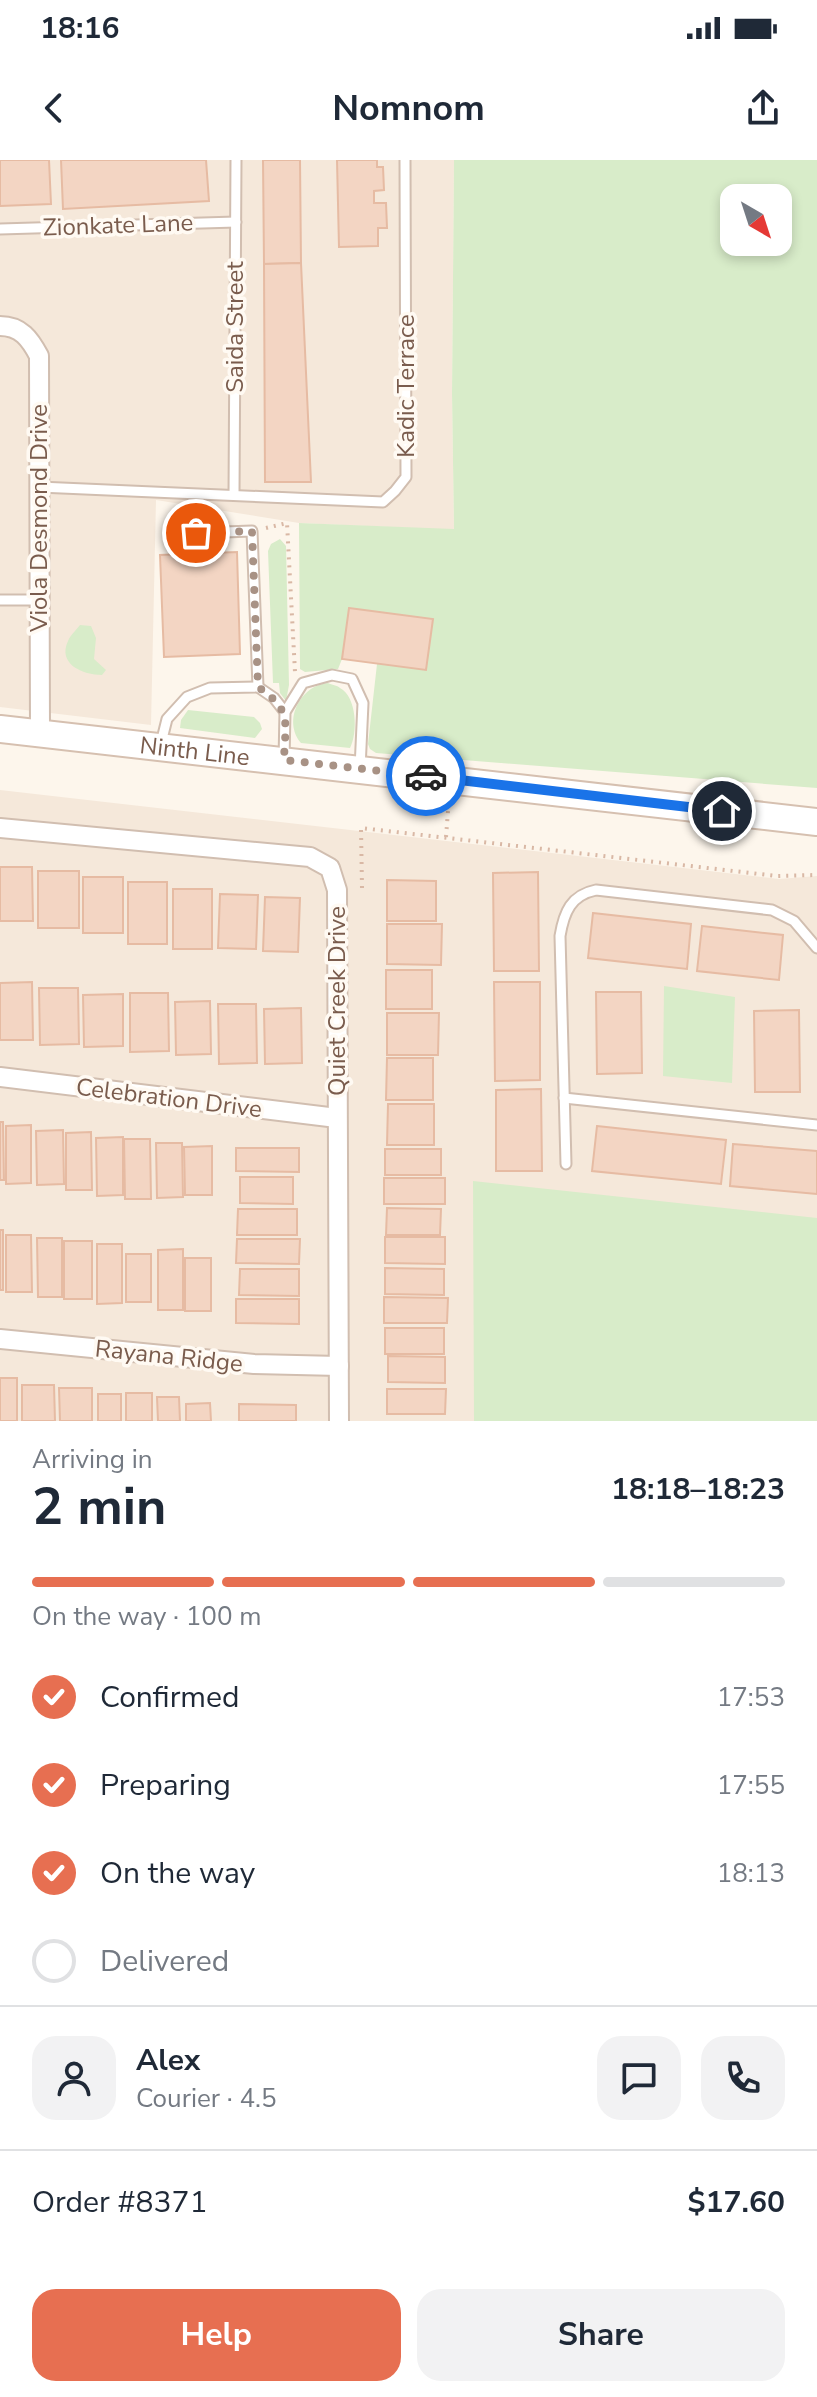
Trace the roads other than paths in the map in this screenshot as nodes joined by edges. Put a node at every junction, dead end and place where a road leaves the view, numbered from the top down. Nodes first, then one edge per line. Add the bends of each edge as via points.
1 (236, 160) edge
2 (405, 160) edge
3 (236, 222) junction
4 (0, 229) edge
5 (0, 326) edge
6 (39, 487) junction
7 (234, 495) junction
8 (196, 533) dead end
9 (0, 600) edge
10 (40, 600) junction
11 (258, 687) junction
12 (285, 712) junction
13 (0, 729) edge
14 (40, 733) junction
15 (160, 747) junction
16 (284, 760) junction
17 (360, 769) junction
18 (817, 822) edge
19 (0, 828) edge
20 (817, 948) edge
21 (0, 1077) edge
22 (564, 1098) junction
23 (337, 1118) junction
24 (817, 1125) edge
25 (566, 1164) dead end
26 (0, 1339) edge
27 (339, 1366) junction
28 (339, 1421) edge

1 - 3 lane, Saida Street
2 - 7 lane, Kadic Terrace via 406,477 383,502
3 - 4 lane, Zionkate Lane
3 - 7 lane, Saida Street
5 - 6 street, Viola Desmond Drive via 29,337 39,356
6 - 7 lane
6 - 10 street, Viola Desmond Drive
8 - 11 lane via 252,531
9 - 10 lane
10 - 14 street, Viola Desmond Drive
11 - 12 lane
11 - 15 lane via 210,688 187,697 167,719
12 - 16 lane
12 - 17 lane via 303,683 332,675 352,679 363,703
13 - 14 main road, Ninth Line
14 - 15 main road, Ninth Line
15 - 16 main road, Ninth Line
16 - 17 main road, Ninth Line
17 - 18 main road, Ninth Line
19 - 23 street, Quiet Creek Drive via 310,857 330,868 337,890
20 - 22 lane via 794,921 772,910 596,890 580,895 563,917 560,936
21 - 23 street, Celebration Drive
22 - 24 lane
22 - 25 lane
23 - 27 street, Quiet Creek Drive
26 - 27 street, Rayana Ridge via 254,1364
27 - 28 street, Quiet Creek Drive

